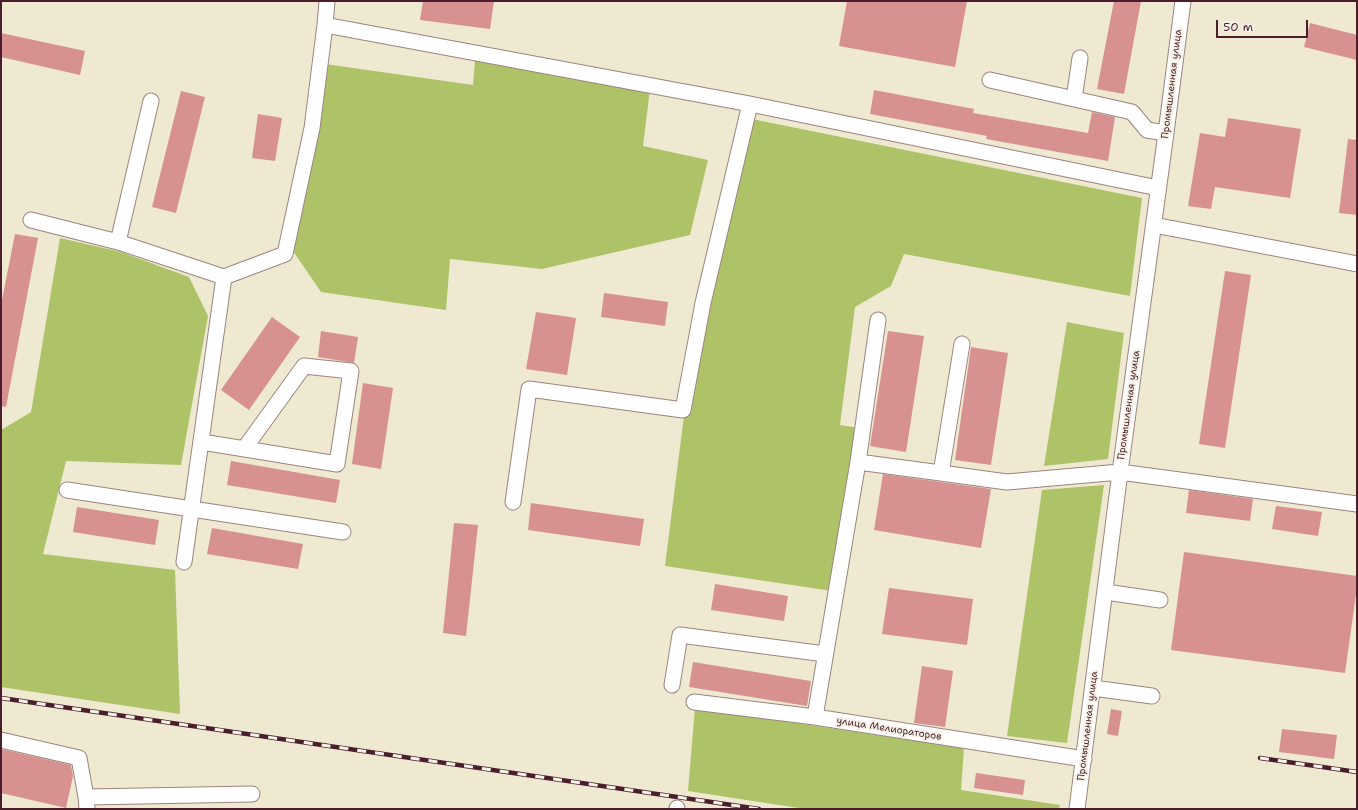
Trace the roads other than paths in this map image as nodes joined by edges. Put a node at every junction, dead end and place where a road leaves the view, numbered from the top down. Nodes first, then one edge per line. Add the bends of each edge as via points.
1 (327, 1) edge
2 (1183, 1) edge
3 (325, 25) junction
4 (1080, 58) dead end
5 (990, 80) dead end
6 (1074, 99) junction
7 (151, 102) dead end
8 (750, 104) junction
9 (1166, 133) junction
10 (1158, 188) junction
11 (32, 220) dead end
12 (1154, 225) junction
13 (118, 242) junction
14 (1357, 264) edge
15 (224, 277) junction
16 (878, 320) dead end
17 (962, 344) dead end
18 (202, 442) junction
19 (244, 449) junction
20 (858, 462) junction
21 (1120, 472) junction
22 (941, 473) junction
23 (67, 490) dead end
24 (513, 502) dead end
25 (1357, 504) edge
26 (192, 510) junction
27 (344, 532) dead end
28 (184, 562) dead end
29 (1106, 592) junction
30 (1160, 600) dead end
31 (825, 654) junction
32 (672, 686) dead end
33 (1092, 688) junction
34 (1152, 696) dead end
35 (694, 702) dead end
36 (815, 717) junction
37 (1, 740) edge
38 (1084, 759) junction
39 (252, 794) dead end
40 (86, 803) edge
41 (1078, 809) edge

1 - 3 street
2 - 9 street, Промышленная улица
3 - 8 street
3 - 15 street via 312,128 285,254
4 - 6 street
5 - 6 street
6 - 9 street via 1132,112 1147,130
7 - 13 street
8 - 10 street
8 - 24 street via 703,303 683,410 529,390
9 - 10 street, Промышленная улица
10 - 12 street, Промышленная улица
11 - 13 street
12 - 14 street
12 - 21 street, Промышленная улица
13 - 15 street
15 - 18 street
16 - 20 street
17 - 22 street
18 - 19 street
18 - 26 street
19 - 19 street via 304,366 351,371 337,464
20 - 22 street
20 - 31 street
21 - 22 street via 1007,482
21 - 25 street
21 - 29 street, Промышленная улица
23 - 26 street
26 - 27 street
26 - 28 street
29 - 30 street
29 - 33 street, Промышленная улица
31 - 32 street via 680,635
31 - 36 street
33 - 34 street
33 - 38 street, Промышленная улица
35 - 36 street, улица Мелиораторов
36 - 38 street, улица Мелиораторов
37 - 40 street via 79,758
38 - 41 street, Промышленная улица
39 - 40 street

